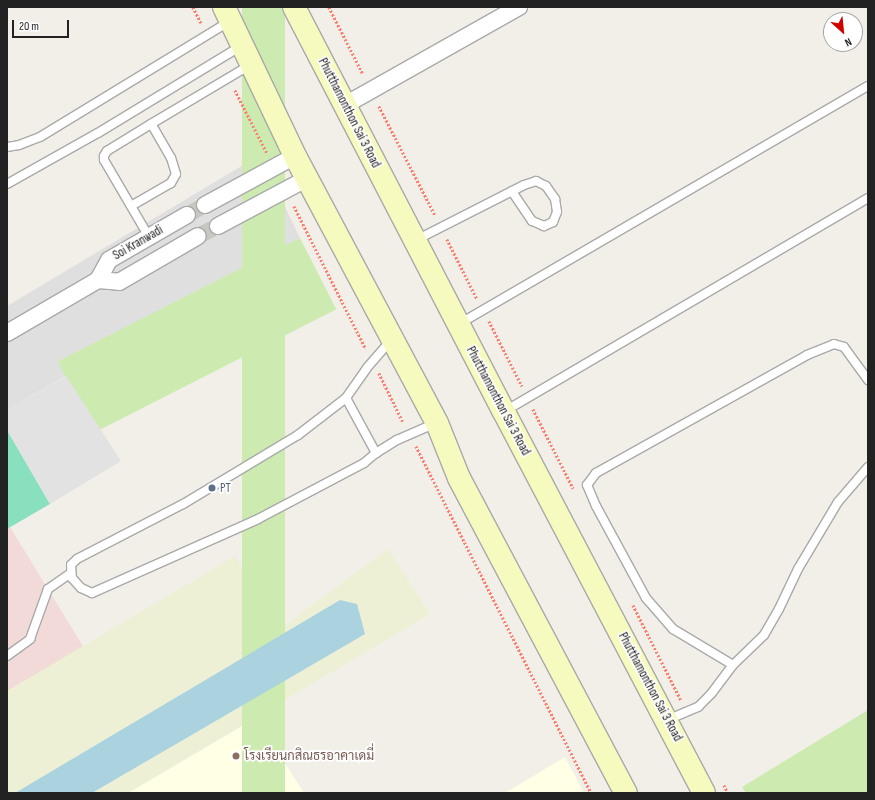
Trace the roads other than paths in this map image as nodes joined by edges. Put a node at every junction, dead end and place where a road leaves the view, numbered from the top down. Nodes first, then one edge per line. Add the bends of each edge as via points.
1 (519, 7) edge
2 (301, 9) edge
3 (228, 14) edge
4 (243, 44) junction
5 (253, 64) junction
6 (868, 86) edge
7 (345, 106) junction
8 (151, 124) junction
9 (7, 147) edge
10 (296, 156) junction
11 (308, 178) junction
12 (7, 184) edge
13 (512, 191) junction
14 (868, 198) edge
15 (131, 206) junction
16 (205, 206) tunnel mouth
17 (187, 214) tunnel mouth
18 (218, 226) tunnel mouth
19 (198, 236) tunnel mouth
20 (149, 237) junction
21 (415, 240) junction
22 (98, 280) junction
23 (458, 324) junction
24 (7, 333) edge
25 (392, 339) junction
26 (868, 380) edge
27 (346, 398) junction
28 (504, 412) junction
29 (437, 423) junction
30 (376, 453) junction
31 (868, 467) edge
32 (71, 573) junction
33 (7, 656) edge
34 (733, 664) junction
35 (667, 720) junction
36 (622, 790) edge
37 (704, 793) edge

1 - 7 street
2 - 7 main road, Phutthamonthon Sai 3 Road
3 - 4 main road
3 - 9 lane via 207,35 40,137
4 - 5 main road
4 - 12 lane via 98,133
5 - 8 lane
5 - 10 main road
6 - 23 lane
7 - 21 main road, Phutthamonthon Sai 3 Road
8 - 15 lane via 171,158 176,174 171,183
8 - 15 lane via 107,151 104,156
10 - 11 main road
10 - 16 street
11 - 18 street
11 - 25 main road
13 - 13 lane via 532,181 542,183 552,193 558,207 553,222 544,226 532,221
13 - 21 lane
14 - 28 lane
15 - 20 lane
17 - 20 street, Soi Kranwadi
19 - 22 street, Soi Kranwadi via 119,282
20 - 22 street, Soi Kranwadi via 109,260
21 - 23 main road, Phutthamonthon Sai 3 Road
22 - 24 street
23 - 28 main road, Phutthamonthon Sai 3 Road
25 - 27 lane
25 - 29 main road
26 - 34 lane via 844,347 834,344 807,355 596,473 587,485 646,598 673,629
27 - 30 lane
27 - 32 lane via 298,435 183,504 77,559 71,565
28 - 35 main road, Phutthamonthon Sai 3 Road
29 - 30 lane via 410,434
29 - 36 main road via 459,478
30 - 32 lane via 364,463 258,519 92,593 81,588
31 - 34 lane via 838,502 798,569 764,635
32 - 33 lane via 48,589 30,639
34 - 35 lane via 712,694 698,707
35 - 37 main road, Phutthamonthon Sai 3 Road

